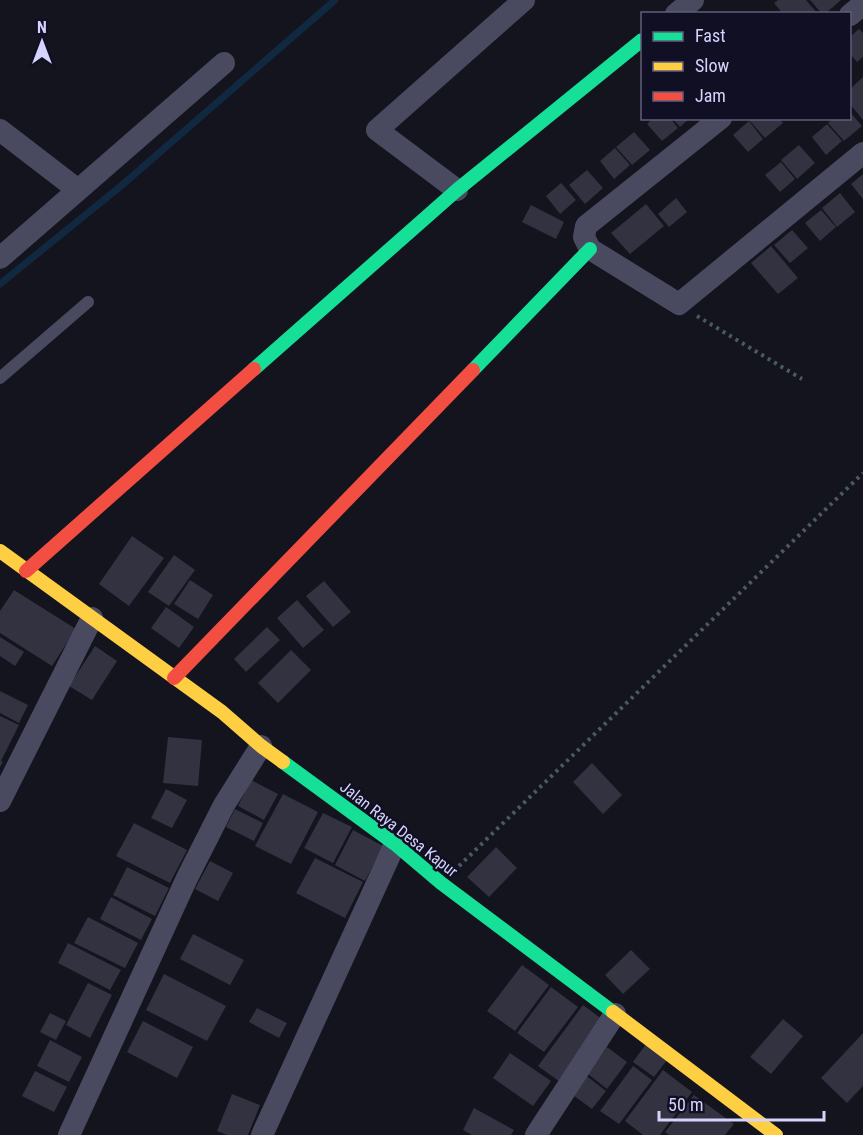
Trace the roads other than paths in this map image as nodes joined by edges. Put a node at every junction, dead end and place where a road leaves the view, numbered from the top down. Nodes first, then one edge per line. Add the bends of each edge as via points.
1 (524, 0) edge
2 (693, 0) edge
3 (863, 4) edge
4 (678, 12) edge
5 (851, 13) edge
6 (641, 41) edge
7 (224, 63) dead end
8 (718, 120) edge
9 (0, 130) edge
10 (863, 153) edge
11 (78, 190) junction
12 (457, 190) junction
13 (590, 249) junction
14 (0, 258) edge
15 (88, 302) dead end
16 (0, 378) edge
17 (0, 551) edge
18 (26, 571) junction
19 (92, 618) junction
20 (174, 678) junction
21 (261, 746) junction
22 (0, 801) edge
23 (395, 844) junction
24 (615, 1014) junction
25 (69, 1135) edge
26 (261, 1135) edge
27 (536, 1135) edge
28 (776, 1135) edge

1 - 12 street via 377,130
2 - 4 street
3 - 5 street
6 - 12 street
7 - 11 street
8 - 13 street via 586,226 584,237
9 - 11 street
10 - 13 street via 679,304
11 - 14 street
12 - 18 street
13 - 20 street
15 - 16 lane
17 - 18 street, Jalan Raya Desa Kapur
18 - 19 street, Jalan Raya Desa Kapur
19 - 20 street, Jalan Raya Desa Kapur
19 - 22 street
20 - 21 street, Jalan Raya Desa Kapur
21 - 23 street, Jalan Raya Desa Kapur
21 - 25 street via 224,805
23 - 24 street, Jalan Raya Desa Kapur
23 - 26 street
24 - 27 street
24 - 28 street, Jalan Raya Desa Kapur

